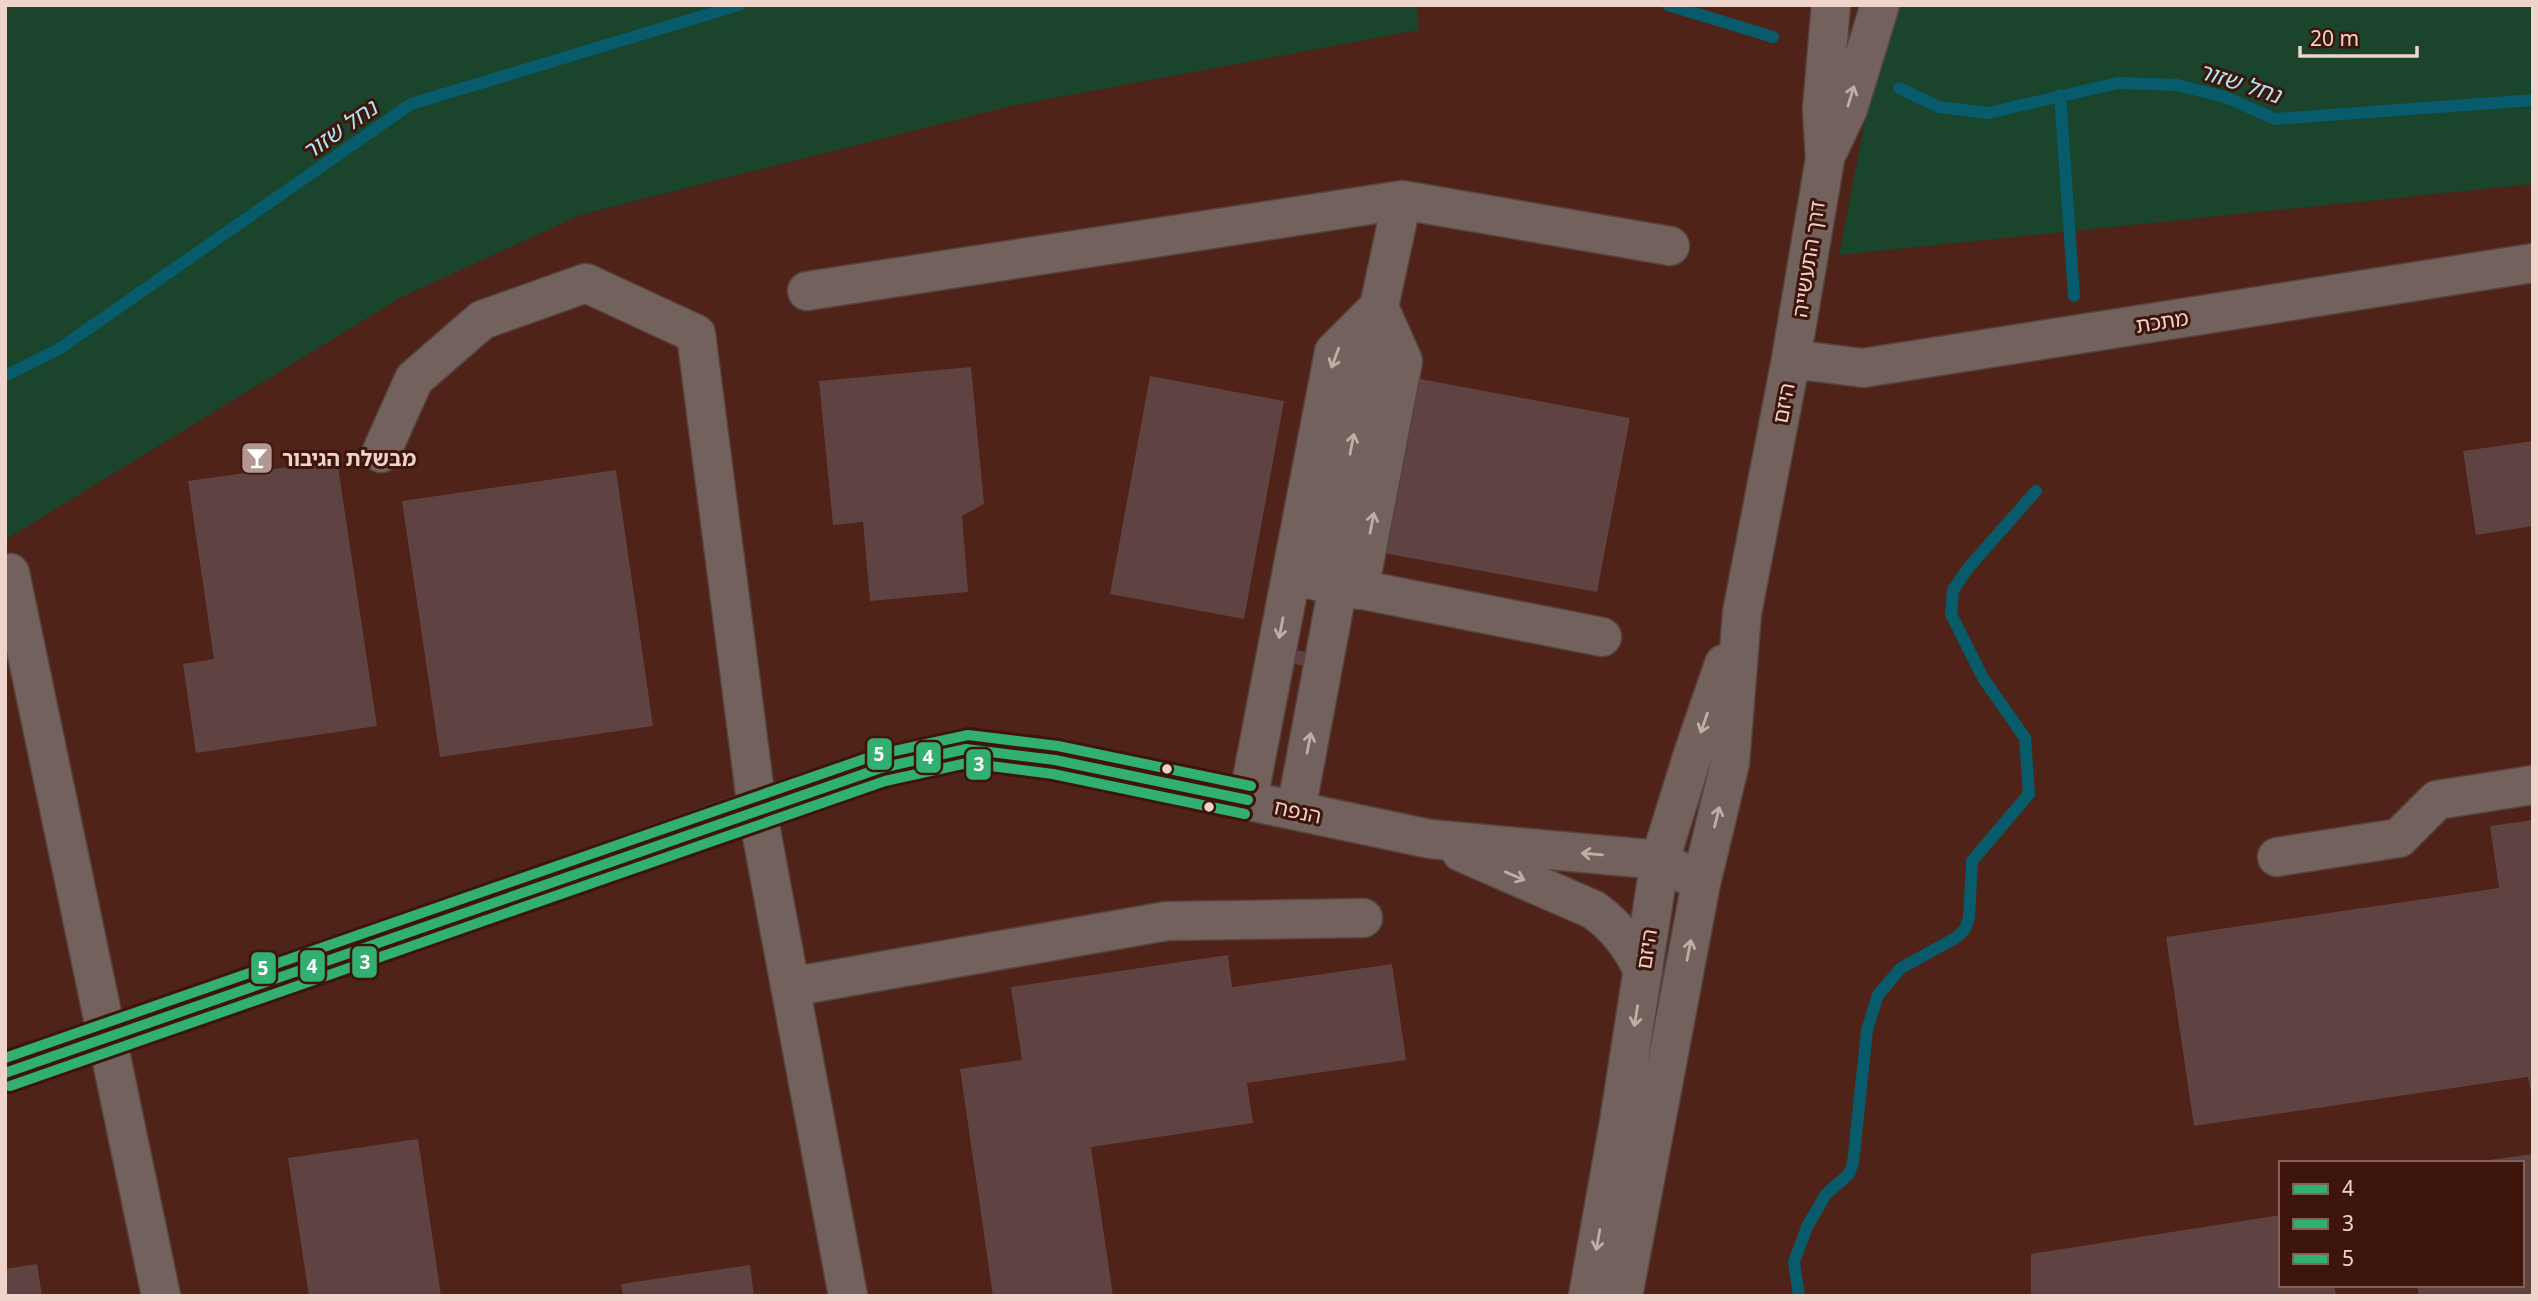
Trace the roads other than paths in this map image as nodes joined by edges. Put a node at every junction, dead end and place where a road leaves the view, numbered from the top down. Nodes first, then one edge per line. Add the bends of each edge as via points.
1 (1831, 5) edge
2 (1880, 5) edge
3 (1825, 159) junction
4 (1402, 200) junction
5 (1670, 246) dead end
6 (2533, 263) edge
7 (807, 291) dead end
8 (1378, 307) junction
9 (1791, 359) junction
10 (382, 453) dead end
11 (10, 573) dead end
12 (1329, 584) junction
13 (1742, 612) junction
14 (1602, 637) dead end
15 (2533, 786) edge
16 (1248, 800) junction
17 (757, 809) junction
18 (1296, 810) junction
19 (1430, 839) junction
20 (2277, 857) dead end
21 (1660, 860) junction
22 (1701, 883) junction
23 (1363, 918) dead end
24 (1643, 971) junction
25 (790, 987) junction
26 (106, 1037) junction
27 (5, 1073) edge
28 (161, 1296) edge
29 (848, 1296) edge
30 (1588, 1296) edge
31 (1623, 1296) edge

1 - 3 street, דרך התעשייה via 1822,109
3 -> 2 street, דרך התעשייה via 1847,109
3 - 9 street, דרך התעשייה
4 - 5 street
4 - 7 street
4 - 8 street
6 - 9 street, מתכת via 1863,368
12 -> 8 street via 1402,361
8 -> 12 street via 1334,352
9 - 13 street, היזם
10 - 17 street via 414,379 482,320 586,283 696,334
11 - 26 street
12 - 14 street
12 -> 16 street
18 -> 12 street
13 -> 21 street, היזם
22 -> 13 street, היזם via 1730,763
15 - 20 street via 2437,800 2399,838
16 - 17 street, הנפח via 1055,760 966,749 881,768
16 - 18 street, הנפח
17 - 25 street
17 - 26 street, הנפח
18 - 19 street, הנפח
21 -> 19 street, הנפח
19 -> 24 street, הנפח via 1594,910 1632,947
21 - 22 street, הנפח
21 - 24 street, היזם
31 -> 22 street, היזם
23 - 25 street via 1167,921
24 -> 30 street, היזם
25 - 29 street
26 - 27 street, הנפח
26 - 28 street

